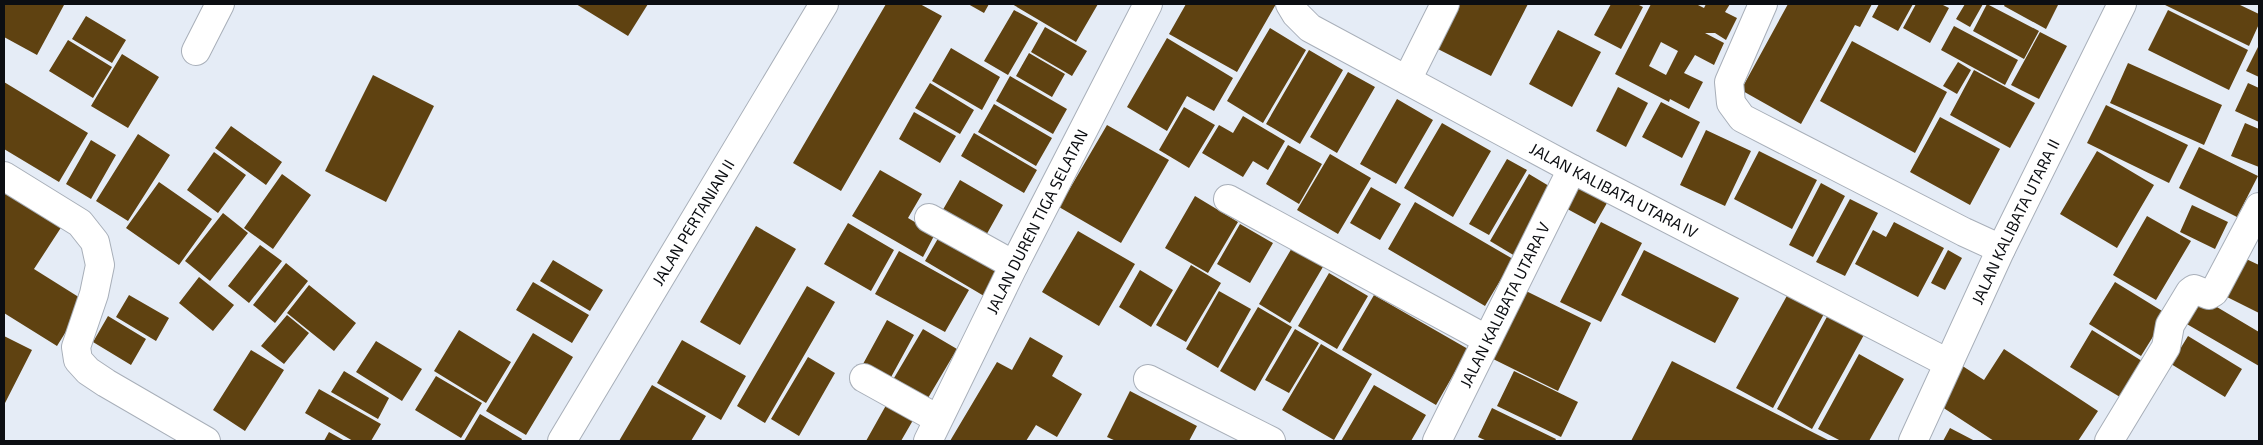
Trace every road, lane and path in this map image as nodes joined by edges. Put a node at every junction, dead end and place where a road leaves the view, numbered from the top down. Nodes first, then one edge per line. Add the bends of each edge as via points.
1 (220, 4) edge
2 (824, 4) edge
3 (1148, 4) edge
4 (1290, 4) edge
5 (1445, 4) edge
6 (1763, 4) edge
7 (2122, 4) edge
8 (196, 51) dead end
9 (1407, 80) junction
10 (1572, 169) junction
11 (4, 176) edge
12 (1228, 199) dead end
13 (2259, 207) edge
14 (929, 218) dead end
15 (2001, 249) junction
16 (1014, 265) junction
17 (1486, 339) junction
18 (1948, 363) junction
19 (864, 378) dead end
20 (1148, 378) dead end
21 (933, 430) edge
22 (206, 441) edge
23 (562, 441) edge
24 (1272, 441) edge
25 (1437, 441) edge
26 (1913, 441) edge
27 (2109, 441) edge

1 - 8 street
2 - 23 street, JALAN PERTANIAN II
3 - 16 street, JALAN DUREN TIGA SELATAN
4 - 9 street, JALAN KALIBATA UTARA IV via 1310,28
5 - 9 street
6 - 15 street via 1729,82 1730,103 1742,118
7 - 15 street, JALAN KALIBATA UTARA II
9 - 10 street, JALAN KALIBATA UTARA IV
10 - 17 street, JALAN KALIBATA UTARA V
10 - 18 street, JALAN KALIBATA UTARA IV
11 - 22 street via 80,223 95,242 100,265 76,347 78,360 106,383
12 - 17 street
13 - 27 street via 2214,292 2210,295 2194,289 2185,300 2170,325 2166,348
14 - 16 street
15 - 18 street, JALAN KALIBATA UTARA II
16 - 21 street, JALAN DUREN TIGA SELATAN
17 - 25 street, JALAN KALIBATA UTARA V
18 - 26 street, JALAN KALIBATA UTARA II
19 - 21 street
20 - 24 street

